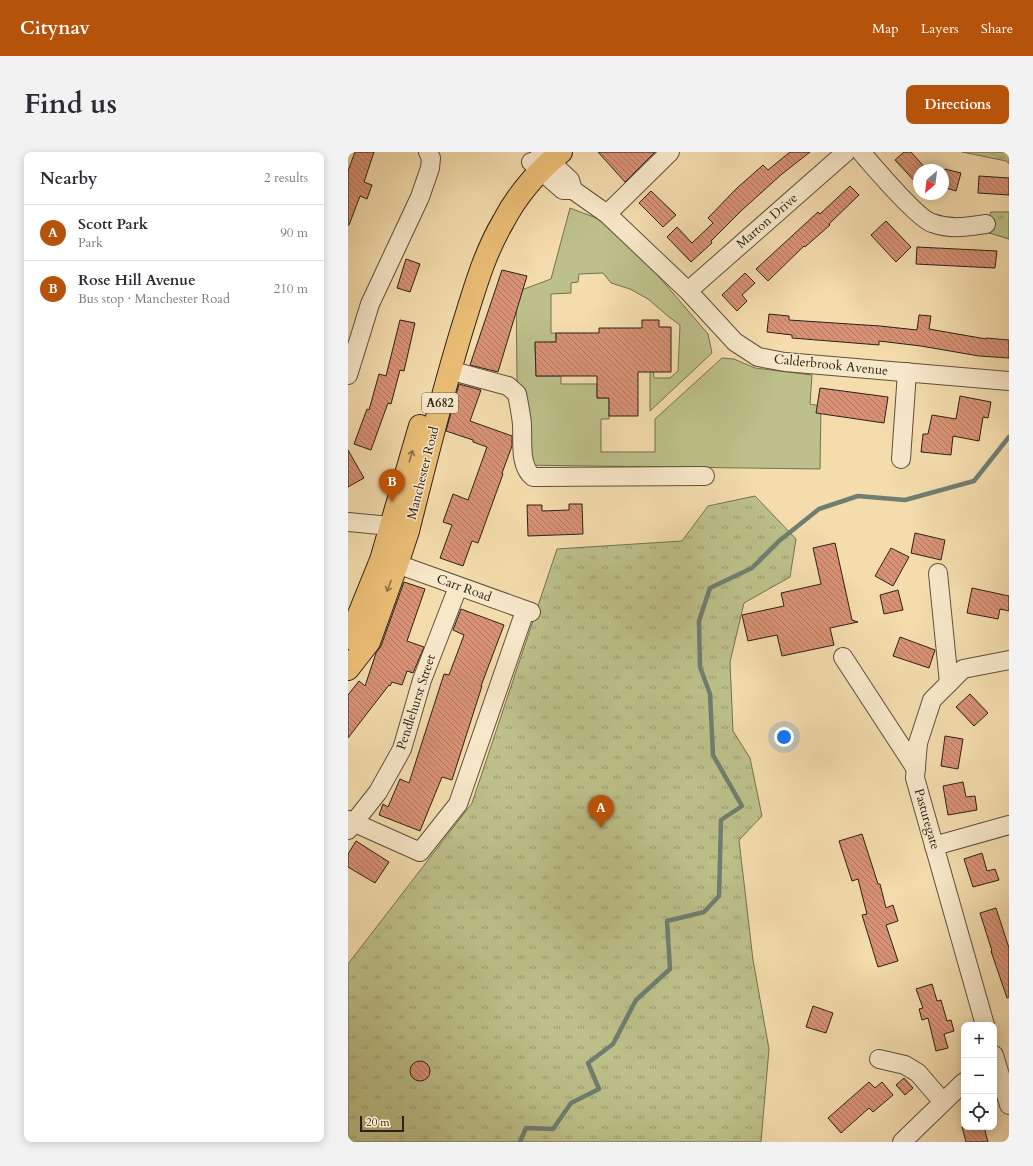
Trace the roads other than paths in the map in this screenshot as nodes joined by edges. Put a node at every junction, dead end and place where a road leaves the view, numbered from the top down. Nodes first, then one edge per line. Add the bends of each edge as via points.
1 (428, 152) edge
2 (670, 152) edge
3 (846, 152) edge
4 (861, 152) edge
5 (544, 158) edge
6 (607, 214) junction
7 (986, 224) dead end
8 (688, 291) junction
9 (449, 370) junction
10 (907, 372) junction
11 (348, 375) edge
12 (1009, 381) edge
13 (901, 459) dead end
14 (705, 476) dead end
15 (348, 522) edge
16 (399, 529) junction
17 (389, 562) junction
18 (938, 573) dead end
19 (458, 587) junction
20 (348, 638) edge
21 (843, 657) dead end
22 (1009, 660) edge
23 (348, 669) edge
24 (949, 683) junction
25 (916, 769) junction
26 (350, 824) edge
27 (1009, 825) edge
28 (934, 846) junction
29 (984, 1022) edge
30 (995, 1058) edge
31 (879, 1059) dead end
32 (961, 1085) edge
33 (943, 1102) junction
34 (1009, 1105) edge
35 (902, 1142) edge

1 - 11 street via 431,158 430,168 420,197 370,304
2 - 6 street
3 - 8 street, Marton Drive
4 - 7 street via 930,223 958,228
5 - 6 street, Calderbrook Avenue via 570,180 574,190
5 - 9 main road, Manchester Road / A682 via 503,222 489,250
16 -> 5 main road, Manchester Road / A682 via 457,304 478,242 489,218 512,183
6 - 8 street, Calderbrook Avenue
8 - 10 street, Calderbrook Avenue via 735,342 758,357 785,362
9 - 14 street via 508,386 517,394 522,423 523,459 527,473 533,477
9 - 16 main road, Manchester Road / A682
10 - 12 street, Calderbrook Avenue
10 - 13 street
15 - 16 street
16 - 17 main road, Manchester Road / A682
17 - 19 street, Carr Road
17 - 20 main road, Manchester Road / A682
17 -> 23 main road, Manchester Road / A682 via 369,642
18 - 24 street
19 - 26 street, Pendlehurst Street via 422,680 402,749 378,792
19 - 26 street, Carr Road via 528,612 458,804 420,852
21 - 25 street
22 - 24 street, Pasturegate via 963,669
24 - 25 street, Pasturegate via 932,700 918,743
25 - 28 street, Pasturegate via 915,778
27 - 28 street
28 - 29 street, Pasturegate
30 - 34 street
31 - 33 street via 905,1064 918,1073
32 - 33 street
33 - 35 street

